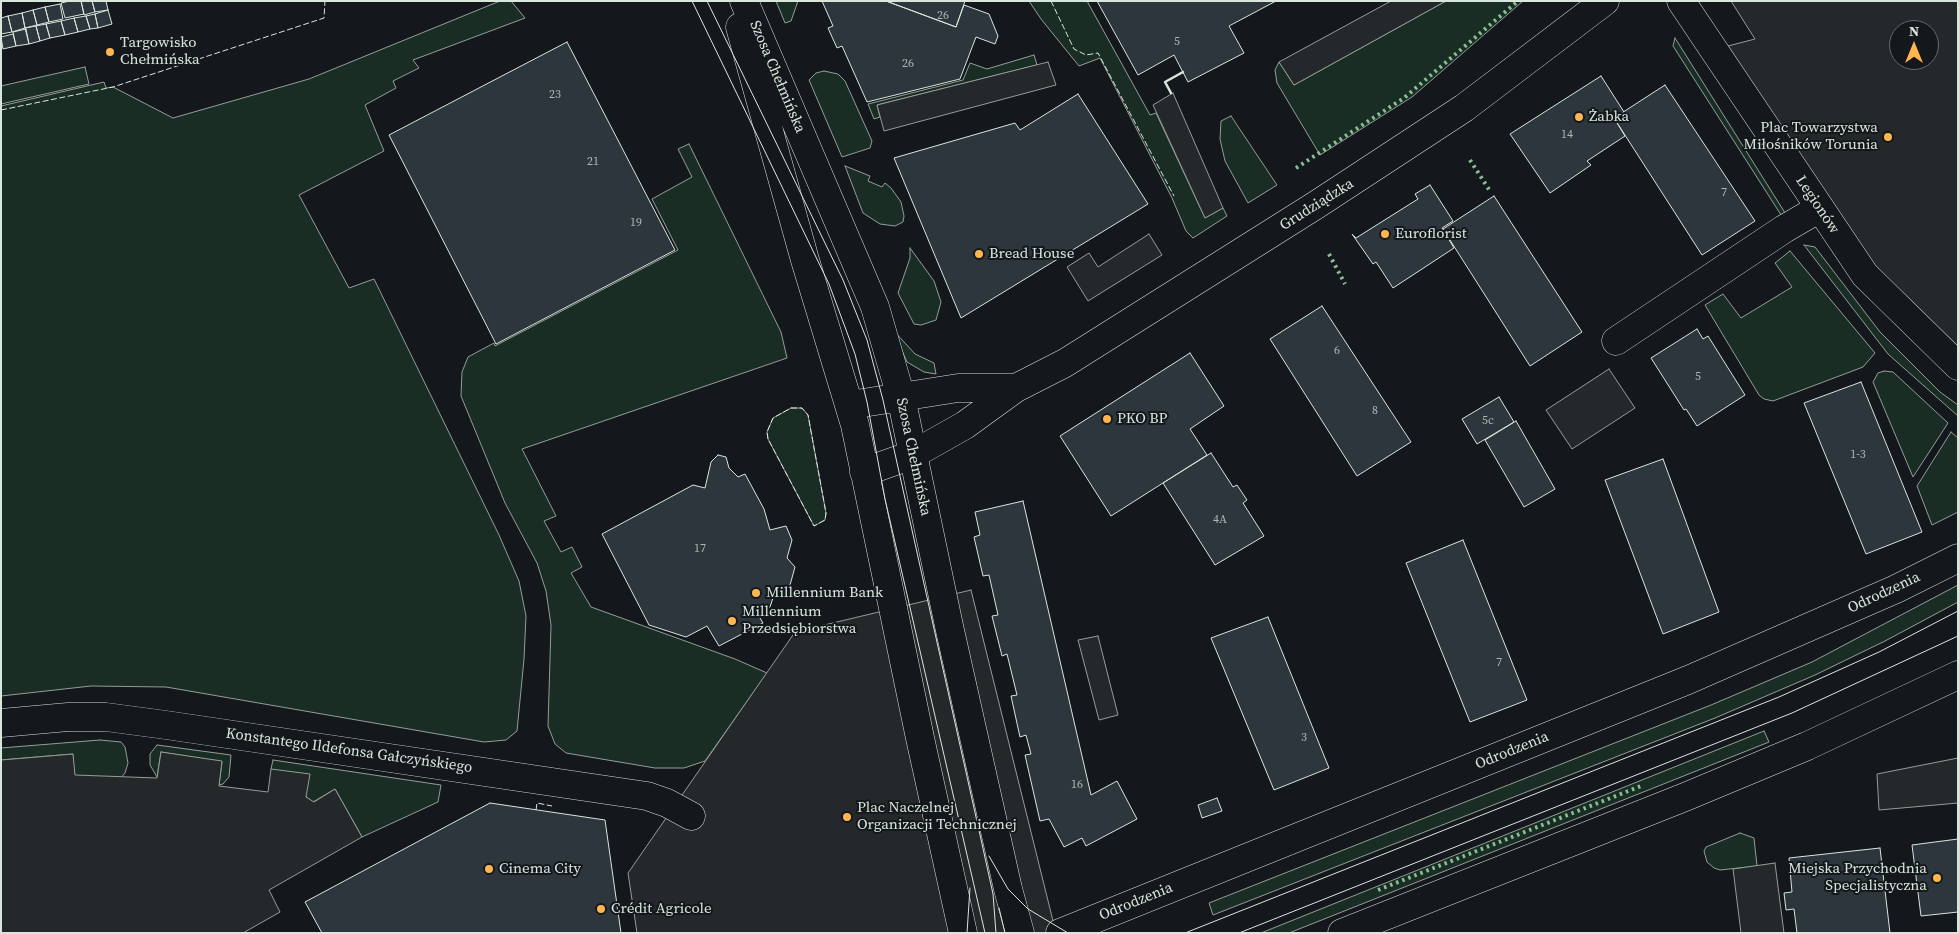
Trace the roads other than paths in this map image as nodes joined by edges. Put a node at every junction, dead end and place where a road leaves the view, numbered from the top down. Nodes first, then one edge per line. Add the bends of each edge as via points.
1 (732, 1) edge
2 (744, 1) edge
3 (1605, 1) edge
4 (1682, 1) edge
5 (1820, 208) junction
6 (1616, 341) dead end
7 (1958, 366) edge
8 (1016, 388) junction
9 (901, 397) junction
10 (850, 405) junction
11 (912, 455) junction
12 (864, 472) junction
13 (1958, 558) edge
14 (1958, 675) edge
15 (1, 723) edge
16 (691, 816) dead end
17 (963, 933) edge
18 (1020, 933) edge
19 (1060, 933) edge
20 (1342, 933) edge

1 - 10 street, Szosa Chełmińska via 805,260
2 - 9 street, Szosa Chełmińska via 875,307
3 - 8 street, Grudziądzka via 1464,108 1388,160 1065,363
4 - 5 street, Legionów
5 - 6 street
5 - 7 street, Legionów via 1865,275
8 - 9 street, Grudziądzka via 958,388
8 - 11 street, Grudziądzka via 965,425
9 - 10 street, Grudziądzka
9 - 11 street, Szosa Chełmińska
10 - 12 street, Szosa Chełmińska
11 - 12 street, Grudziądzka
11 - 18 street, Szosa Chełmińska
12 - 17 street, Szosa Chełmińska
13 - 19 street, Odrodzenia via 1896,589 1688,680
14 - 20 street via 1807,746
15 - 16 street, Konstantego Ildefonsa Gałczyńskiego via 106,717 166,724 647,796

